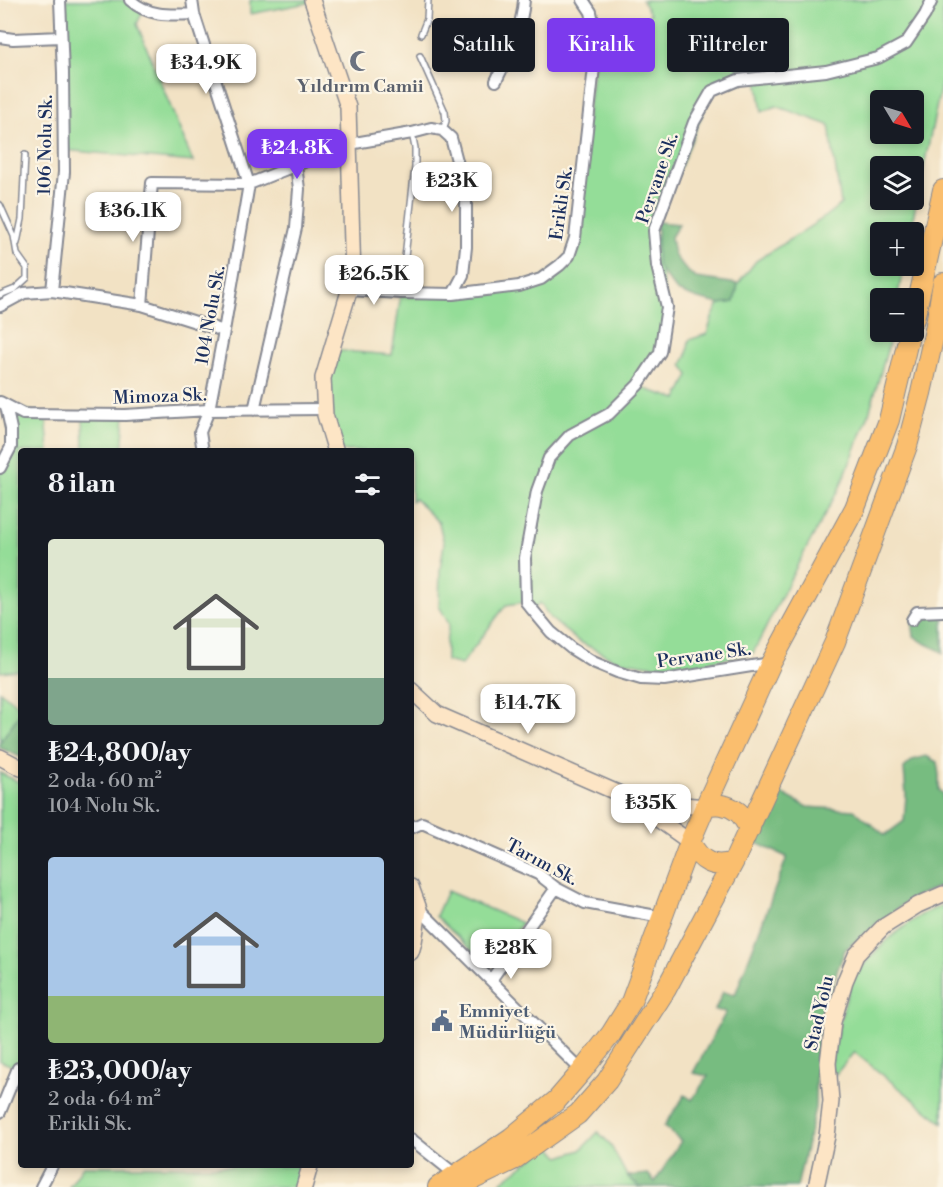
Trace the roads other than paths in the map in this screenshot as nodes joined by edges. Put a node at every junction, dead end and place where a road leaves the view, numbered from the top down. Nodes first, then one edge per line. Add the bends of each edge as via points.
1 (60, 0) edge
2 (130, 0) edge
3 (192, 0) edge
4 (312, 0) edge
5 (428, 0) edge
6 (524, 0) edge
7 (583, 0) edge
8 (932, 0) edge
9 (194, 14) junction
10 (421, 34) dead end
11 (0, 37) edge
12 (61, 37) junction
13 (420, 56) dead end
14 (496, 81) dead end
15 (442, 130) junction
16 (412, 133) junction
17 (349, 144) junction
18 (25, 155) dead end
19 (296, 165) junction
20 (249, 184) junction
21 (943, 190) edge
22 (0, 205) edge
23 (15, 248) junction
24 (943, 283) edge
25 (921, 288) edge
26 (349, 290) junction
27 (52, 291) junction
28 (401, 293) junction
29 (453, 294) junction
30 (0, 295) edge
31 (142, 305) junction
32 (0, 306) edge
33 (224, 331) junction
34 (908, 342) edge
35 (3, 404) edge
36 (324, 409) junction
37 (209, 410) junction
38 (254, 410) junction
39 (202, 448) edge
40 (335, 448) edge
41 (0, 468) edge
42 (943, 612) edge
43 (912, 620) dead end
44 (771, 663) junction
45 (414, 693) edge
46 (0, 757) edge
47 (18, 766) edge
48 (631, 800) junction
49 (705, 807) junction
50 (414, 827) edge
51 (750, 829) junction
52 (690, 842) junction
53 (734, 861) junction
54 (556, 888) junction
55 (943, 894) edge
56 (415, 911) edge
57 (662, 917) junction
58 (414, 942) edge
59 (491, 980) junction
60 (18, 1068) dead end
61 (582, 1071) junction
62 (0, 1112) edge
63 (414, 1142) edge
64 (51, 1168) edge
65 (309, 1168) edge
66 (457, 1181) edge
67 (476, 1182) edge
68 (41, 1187) edge
69 (304, 1187) edge
70 (438, 1187) edge
71 (816, 1187) edge

1 - 12 street, 106 Nolu Sk.
2 - 9 street via 152,13
3 - 9 street
4 - 17 main road via 348,107
5 - 10 lane via 427,20
6 - 14 street via 511,50
7 - 29 street, Erikli Sk. via 591,12 597,40 575,238 569,256 541,279 519,286
8 - 44 street, Pervane Sk. via 906,43 878,58 826,71 738,80 712,91 694,122 654,231 667,307 660,352 638,385 609,414 570,435 549,458 537,491 525,558 526,602 551,632 572,649 617,672 664,681
9 - 20 street
11 - 12 street
12 - 27 street, 106 Nolu Sk. via 64,172
13 - 15 lane via 446,112
15 - 16 street via 431,128
15 - 29 street via 451,138 466,195 463,274
16 - 17 street
16 - 28 lane via 414,167
17 - 19 street
17 - 26 main road
18 - 23 lane via 22,219
19 - 20 street
19 - 38 street via 296,228
20 - 31 street via 152,183
20 - 33 street, 104 Nolu Sk.
21 - 25 highway
22 - 23 lane via 14,236
23 - 30 lane via 27,268 27,278
24 - 51 highway via 907,446 835,642
26 - 28 street, Erikli Sk.
26 - 36 main road via 323,378
27 - 31 street
27 - 32 street via 24,293
28 - 29 street, Erikli Sk.
31 - 33 street
33 - 37 street, 104 Nolu Sk.
34 - 44 highway via 889,420 855,508
35 - 37 street, Mimoza Sk. via 23,414 125,415
35 - 41 street via 11,429 11,447
36 - 38 street, Mimoza Sk.
36 - 40 main road
37 - 38 street, Mimoza Sk.
37 - 39 street, 104 Nolu Sk. via 200,432
42 - 43 street via 917,612
44 - 49 highway
45 - 48 main road via 437,714
46 - 47 main road
48 - 49 main road
48 - 52 main road
49 - 51 highway via 718,804 738,812
49 - 52 highway
50 - 54 street, Tarım Sk. via 422,823 538,874
51 - 53 highway
52 - 53 highway via 696,854 708,861 725,865
52 - 57 highway
53 - 67 highway via 666,988 607,1081 578,1114
54 - 57 street, Tarım Sk. via 585,903
54 - 59 street
55 - 71 main road, Stad Yolu via 883,927 856,955 832,1032 828,1063 831,1101
56 - 58 main road
56 - 59 street
57 - 61 highway via 631,1002
59 - 61 street
60 - 62 street
61 - 66 highway via 557,1100
63 - 66 street
64 - 68 street
65 - 69 main road
66 - 67 highway
66 - 70 highway

